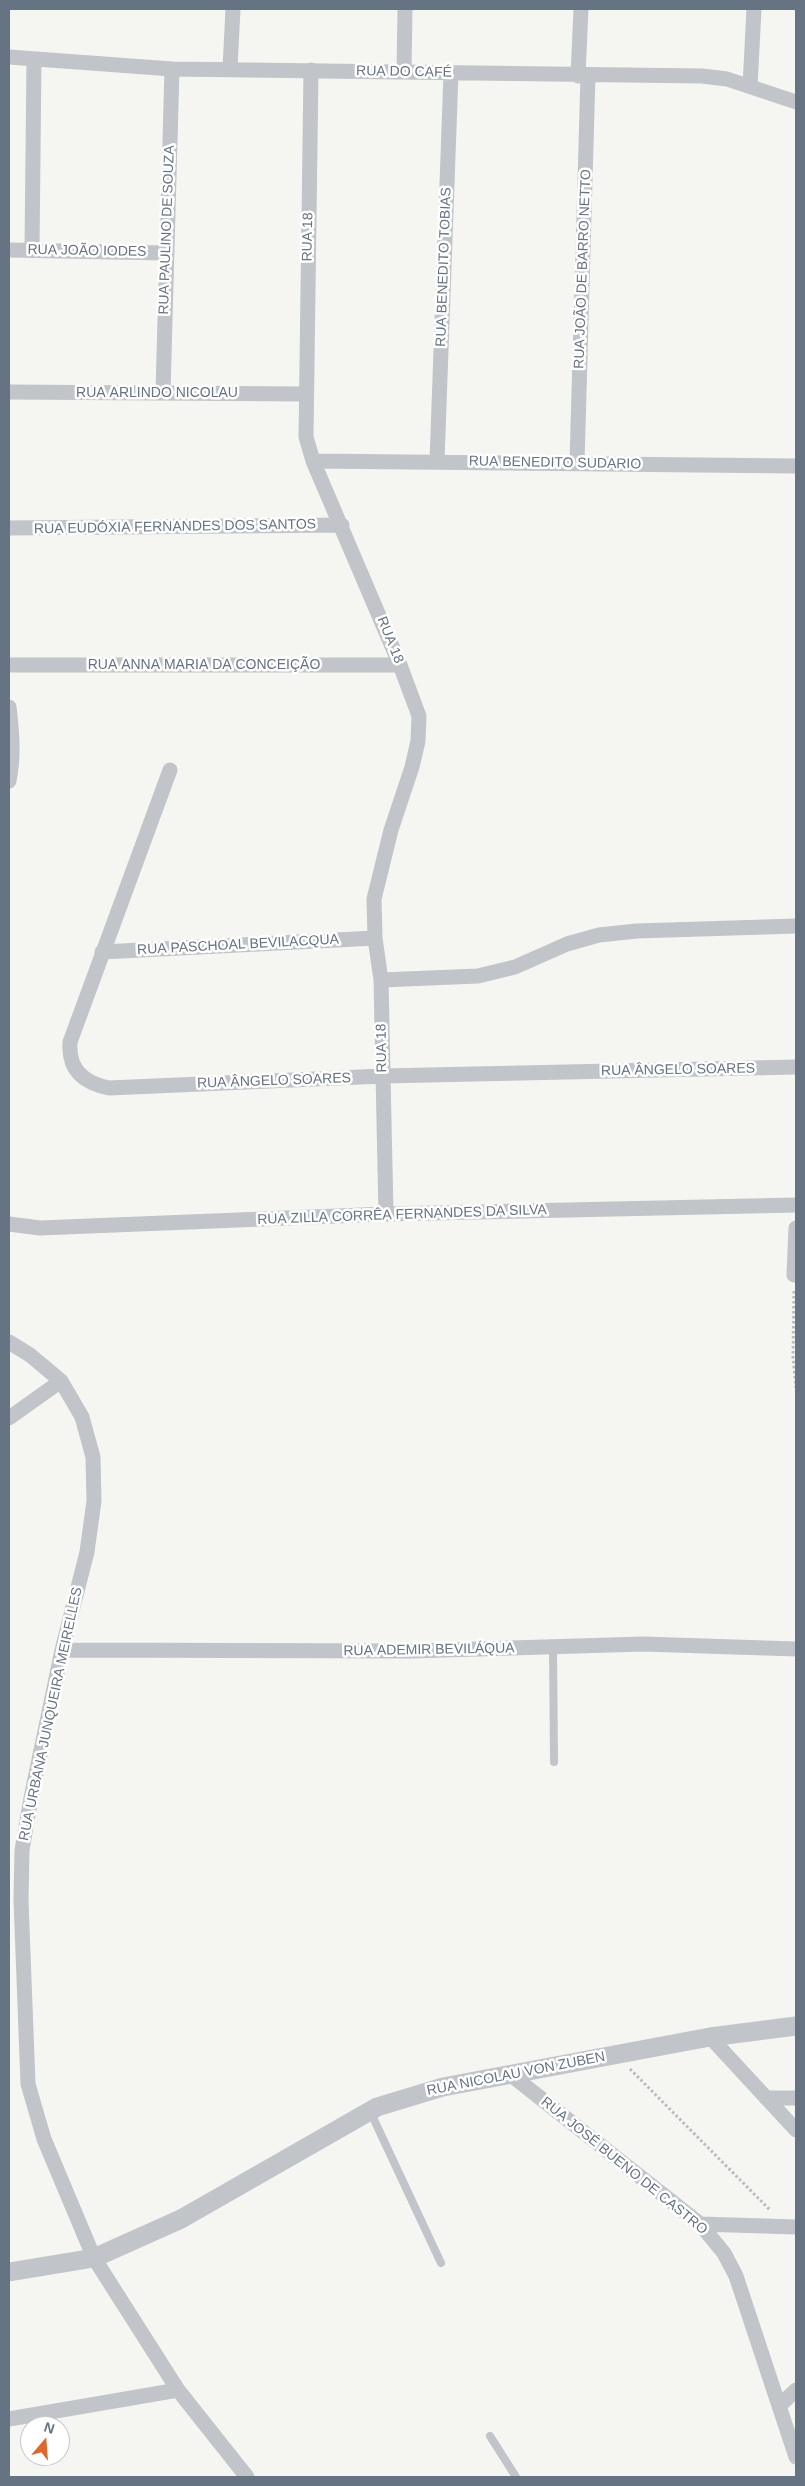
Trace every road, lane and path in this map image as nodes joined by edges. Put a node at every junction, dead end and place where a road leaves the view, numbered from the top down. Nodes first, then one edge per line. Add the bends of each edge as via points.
1 (233, 9) edge
2 (405, 9) edge
3 (581, 9) edge
4 (754, 9) edge
5 (9, 57) edge
6 (34, 59) junction
7 (230, 68) junction
8 (172, 69) junction
9 (311, 70) junction
10 (404, 71) junction
11 (451, 73) junction
12 (583, 75) junction
13 (750, 86) junction
14 (796, 102) edge
15 (9, 250) edge
16 (32, 250) junction
17 (165, 253) junction
18 (9, 392) edge
19 (163, 392) junction
20 (305, 394) junction
21 (313, 461) junction
22 (437, 461) junction
23 (577, 463) junction
24 (796, 466) edge
25 (342, 525) junction
26 (9, 528) edge
27 (400, 665) junction
28 (9, 666) edge
29 (9, 707) edge
30 (170, 770) dead end
31 (9, 780) edge
32 (796, 926) edge
33 (375, 938) junction
34 (102, 952) junction
35 (381, 980) junction
36 (796, 1067) edge
37 (383, 1076) junction
38 (796, 1205) edge
39 (386, 1214) junction
40 (9, 1224) edge
41 (796, 1228) edge
42 (794, 1275) joint
43 (9, 1342) edge
44 (61, 1382) junction
45 (796, 1388) edge
46 (9, 1418) edge
47 (553, 1647) junction
48 (796, 1649) edge
49 (62, 1650) junction
50 (554, 1762) dead end
51 (796, 2026) edge
52 (710, 2037) junction
53 (615, 2055) junction
54 (510, 2074) junction
55 (766, 2098) junction
56 (796, 2098) edge
57 (370, 2111) junction
58 (796, 2130) edge
59 (700, 2224) junction
60 (792, 2227) edge
61 (94, 2258) junction
62 (441, 2263) dead end
63 (9, 2272) edge
64 (178, 2390) junction
65 (796, 2390) edge
66 (779, 2406) junction
67 (9, 2419) edge
68 (490, 2436) dead end
69 (796, 2456) edge
70 (247, 2477) edge
71 (516, 2477) edge

1 - 7 street
2 - 10 street
3 - 12 street, RUA JOÃO DE BARRO NETTO
4 - 13 street
5 - 6 street, RUA DO CAFÉ
6 - 8 street, RUA DO CAFÉ
6 - 16 street
7 - 8 street, RUA DO CAFÉ
7 - 9 street, RUA DO CAFÉ
8 - 17 street, RUA PAULINO DE SOUZA
9 - 10 street, RUA DO CAFÉ
9 - 20 street, RUA 18
10 - 11 street, RUA DO CAFÉ
11 - 12 street, RUA DO CAFÉ
11 - 22 street, RUA BENEDITO TOBIAS
12 - 13 street, RUA DO CAFÉ via 702,76
12 - 23 street, RUA JOÃO DE BARRO NETTO
13 - 14 street, RUA DO CAFÉ
15 - 16 street, RUA JOÃO IODES
16 - 17 street, RUA JOÃO IODES
17 - 19 street, RUA PAULINO DE SOUZA
18 - 19 street, RUA ARLINDO NICOLAU
19 - 20 street, RUA ARLINDO NICOLAU
20 - 21 street, RUA 18 via 306,437
21 - 22 street, RUA BENEDITO SUDARIO
21 - 25 street, RUA 18
22 - 23 street, RUA BENEDITO SUDARIO
23 - 24 street, RUA BENEDITO SUDARIO
25 - 26 street, RUA EUDÓXIA FERNANDES DOS SANTOS
25 - 27 street, RUA 18
27 - 28 street, RUA ANNA MARIA DA CONCEIÇÃO
27 - 33 street, RUA 18 via 418,716 418,740 380,867 374,899
29 - 31 street via 12,765
30 - 34 street, RUA ÂNGELO SOARES
32 - 35 street via 637,930 566,944 515,967 478,976
33 - 34 street, RUA PASCHOAL BEVILACQUA
33 - 35 street, RUA 18
34 - 37 street, RUA ÂNGELO SOARES via 70,1042 73,1062 86,1082 110,1088
35 - 37 street, RUA 18
36 - 37 street, RUA ÂNGELO SOARES
37 - 39 street, RUA 18
38 - 39 street, RUA ZILLA CORRÊA FERNANDES DA SILVA
39 - 40 street, RUA ZILLA CORRÊA FERNANDES DA SILVA via 40,1228
41 - 42 street
42 - 45 path
43 - 44 street, RUA URBANA JUNQUEIRA MEIRELLES
44 - 46 street
44 - 49 street, RUA URBANA JUNQUEIRA MEIRELLES via 82,1417 94,1457 94,1501 87,1552
47 - 48 street, RUA ADEMIR BEVILÁQUA via 643,1644
47 - 49 street, RUA ADEMIR BEVILÁQUA via 412,1651
47 - 50 lane
49 - 61 street, RUA URBANA JUNQUEIRA MEIRELLES via 22,1850 25,2034 28,2084 44,2140
51 - 52 street, RUA NICOLAU VON ZUBEN
52 - 53 street, RUA NICOLAU VON ZUBEN
52 - 55 street
53 - 54 street, RUA NICOLAU VON ZUBEN
53 - 60 path
54 - 57 street, RUA NICOLAU VON ZUBEN via 443,2086
54 - 59 street, RUA JOSÉ BUENO DE CASTRO
55 - 56 street
55 - 58 street
57 - 61 street, RUA NICOLAU VON ZUBEN via 180,2219
57 - 62 lane
59 - 60 street
59 - 66 street, RUA JOSÉ BUENO DE CASTRO via 724,2252 736,2276
61 - 63 street, RUA NICOLAU VON ZUBEN
61 - 64 street, RUA URBANA JUNQUEIRA MEIRELLES
64 - 67 street
64 - 70 street, RUA URBANA JUNQUEIRA MEIRELLES
65 - 66 street
66 - 69 street, RUA JOSÉ BUENO DE CASTRO
68 - 71 lane

